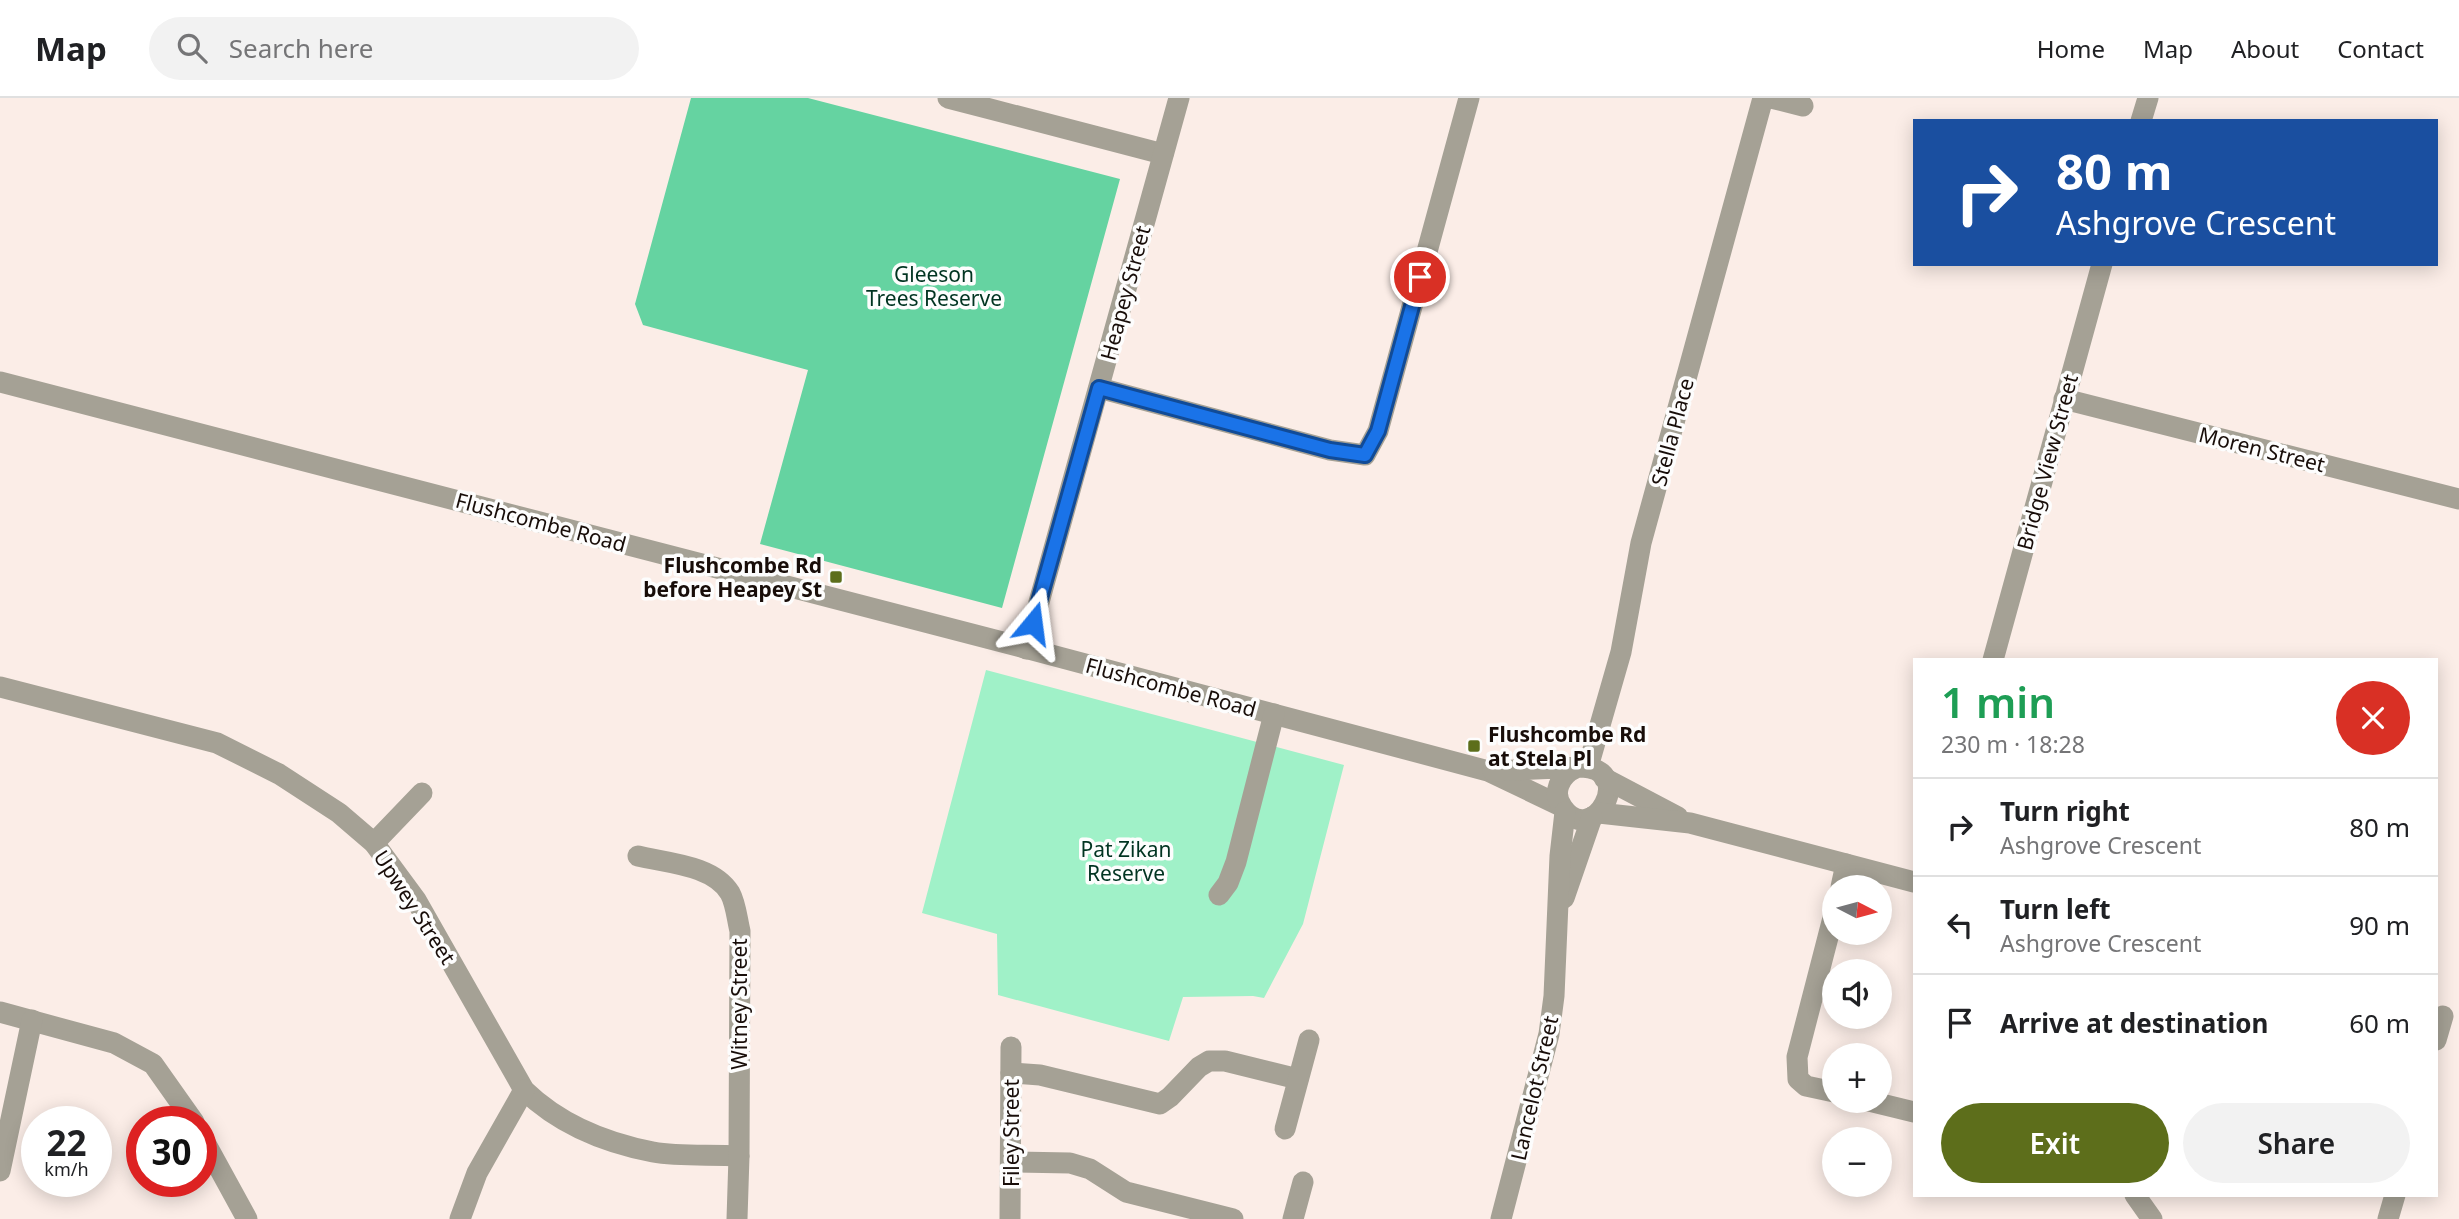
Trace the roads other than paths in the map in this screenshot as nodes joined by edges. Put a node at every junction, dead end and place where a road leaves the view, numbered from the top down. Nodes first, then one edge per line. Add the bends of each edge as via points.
1 (948, 98) edge
2 (1179, 98) edge
3 (1469, 98) edge
4 (1763, 98) edge
5 (1771, 98) edge
6 (2148, 98) edge
7 (1803, 106) dead end
8 (2142, 119) edge
9 (1163, 155) junction
10 (2101, 266) edge
11 (0, 382) edge
12 (1099, 388) junction
13 (2064, 399) junction
14 (2459, 499) edge
15 (1026, 649) junction
16 (1994, 658) edge
17 (0, 687) edge
18 (1274, 714) junction
19 (1488, 771) junction
20 (1589, 771) junction
21 (422, 793) dead end
22 (1563, 809) junction
23 (1596, 815) junction
24 (1689, 822) junction
25 (374, 843) junction
26 (638, 856) dead end
27 (1846, 864) junction
28 (1844, 875) edge
29 (1913, 882) edge
30 (1219, 895) dead end
31 (1558, 913) junction
32 (1826, 945) edge
33 (0, 1012) edge
34 (2446, 1017) edge
35 (32, 1020) junction
36 (2438, 1035) edge
37 (1308, 1040) dead end
38 (1011, 1047) dead end
39 (1011, 1073) junction
40 (1298, 1079) junction
41 (1822, 1089) edge
42 (524, 1090) junction
43 (183, 1106) edge
44 (1892, 1107) edge
45 (1913, 1112) edge
46 (1285, 1129) dead end
47 (739, 1156) junction
48 (1011, 1162) junction
49 (217, 1164) edge
50 (0, 1171) edge
51 (1303, 1182) dead end
52 (2136, 1197) edge
53 (2394, 1197) edge
54 (1504, 1218) edge
55 (247, 1219) edge
56 (460, 1219) edge
57 (737, 1219) edge
58 (1010, 1219) edge
59 (1233, 1219) edge
60 (1293, 1219) edge
61 (2152, 1219) edge
62 (2388, 1219) edge

1 - 9 street
2 - 9 street, Heapey Street
3 - 12 street via 1378,431 1365,455 1330,450
4 - 20 street, Stella Place via 1641,543 1621,652
5 - 7 street
6 - 8 street
9 - 12 street, Heapey Street
10 - 13 street, Bridge View Street
11 - 15 street, Flushcombe Road
12 - 15 street, Heapey Street
13 - 14 street, Moren Street
13 - 16 street, Bridge View Street
15 - 18 street, Flushcombe Road
17 - 25 street, Upwey Street via 217,743 279,774 339,813
18 - 19 street, Flushcombe Road
18 - 30 street via 1236,862
19 - 20 street, Flushcombe Road
19 - 22 street, Flushcombe Road
20 - 22 street, Lancelot Street via 1569,771 1559,783
20 - 23 street, Lancelot Street via 1609,793
20 - 24 street, Flushcombe Road
21 - 25 street
22 - 23 street, Flushcombe Road via 1578,818
22 - 31 street, Lancelot Street
23 - 24 street, Flushcombe Road
23 - 31 street, Lancelot Street
24 - 27 street, Flushcombe Road
25 - 42 street, Upwey Street via 416,900
26 - 47 street, Witney Street via 699,870 723,883 734,903 740,931
27 - 28 street
27 - 29 street, Flushcombe Road
31 - 54 street, Lancelot Street via 1549,1034
32 - 41 street via 1796,1069 1806,1086
33 - 35 street
34 - 36 street
35 - 43 street via 114,1043 153,1064
35 - 50 street
37 - 40 street
38 - 39 street, Filey Street
39 - 40 street via 1040,1075 1160,1104 1209,1061
39 - 48 street, Filey Street
40 - 46 street
42 - 47 street, Upwey Street via 542,1107 585,1132 654,1152
42 - 56 street via 477,1173
44 - 45 street
47 - 57 street, Witney Street
48 - 58 street, Filey Street
48 - 59 street via 1070,1163 1098,1173 1126,1192
49 - 55 street
51 - 60 street
52 - 61 street
53 - 62 street

